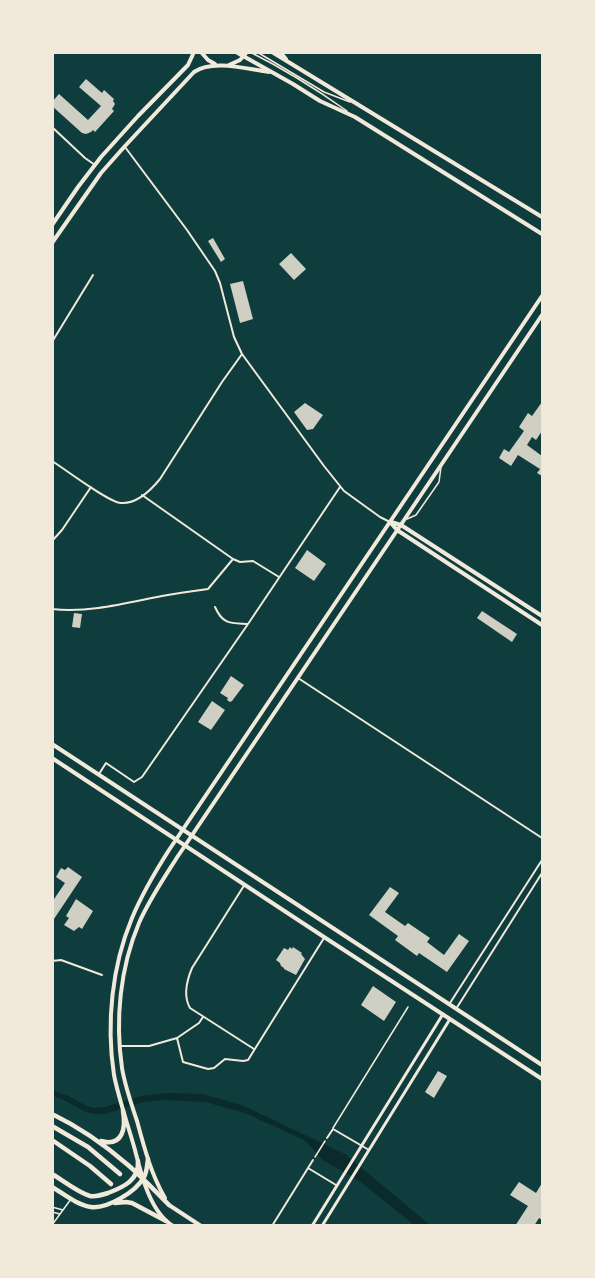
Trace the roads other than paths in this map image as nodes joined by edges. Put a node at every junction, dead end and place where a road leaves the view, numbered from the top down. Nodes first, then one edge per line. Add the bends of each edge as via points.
1 (194, 52) edge
2 (201, 52) edge
3 (237, 52) edge
4 (257, 52) edge
5 (272, 52) edge
6 (280, 52) edge
7 (247, 54) edge
8 (288, 62) junction
9 (220, 66) junction
10 (272, 73) junction
11 (157, 97) junction
12 (165, 103) junction
13 (362, 106) junction
14 (355, 117) junction
15 (52, 127) edge
16 (124, 146) junction
17 (95, 165) junction
18 (543, 217) edge
19 (57, 219) junction
20 (66, 224) junction
21 (52, 225) edge
22 (543, 234) edge
23 (52, 243) edge
24 (93, 275) dead end
25 (543, 296) edge
26 (543, 315) edge
27 (52, 342) edge
28 (242, 354) junction
29 (52, 460) edge
30 (91, 487) junction
31 (340, 487) junction
32 (142, 495) junction
33 (390, 522) junction
34 (403, 523) junction
35 (397, 530) junction
36 (60, 532) junction
37 (52, 533) edge
38 (52, 540) edge
39 (233, 559) junction
40 (279, 577) junction
41 (215, 607) dead end
42 (52, 609) edge
43 (543, 616) edge
44 (248, 624) junction
45 (543, 625) edge
46 (298, 678) junction
47 (52, 744) edge
48 (52, 758) edge
49 (98, 775) junction
50 (182, 830) junction
51 (191, 836) junction
52 (543, 838) edge
53 (176, 839) junction
54 (185, 845) junction
55 (543, 860) edge
56 (543, 873) edge
57 (245, 884) junction
58 (324, 937) junction
59 (52, 962) edge
60 (102, 975) dead end
61 (449, 1005) junction
62 (408, 1007) dead end
63 (456, 1009) junction
64 (443, 1014) junction
65 (203, 1017) junction
66 (450, 1019) junction
67 (177, 1038) junction
68 (120, 1046) junction
69 (255, 1050) junction
70 (543, 1065) edge
71 (543, 1079) edge
72 (123, 1111) junction
73 (52, 1113) edge
74 (52, 1126) edge
75 (333, 1129) junction
76 (87, 1135) junction
77 (327, 1138) road end
78 (52, 1140) edge
79 (362, 1146) junction
80 (369, 1150) junction
81 (148, 1159) junction
82 (313, 1160) road end
83 (138, 1161) junction
84 (308, 1168) junction
85 (136, 1173) junction
86 (52, 1174) edge
87 (120, 1174) dead end
88 (143, 1179) junction
89 (111, 1184) dead end
90 (337, 1185) junction
91 (52, 1187) edge
92 (72, 1199) junction
93 (109, 1203) junction
94 (169, 1205) junction
95 (52, 1207) edge
96 (63, 1210) junction
97 (158, 1211) junction
98 (52, 1212) edge
99 (61, 1214) junction
100 (52, 1216) edge
101 (58, 1217) junction
102 (52, 1220) edge
103 (56, 1221) junction
104 (166, 1221) junction
105 (53, 1225) edge
106 (173, 1226) edge
107 (201, 1226) edge
108 (272, 1226) edge
109 (312, 1226) edge
110 (322, 1226) edge

1 - 11 main road via 188,65
2 - 9 main road
3 - 7 main road
4 - 13 lane via 324,92
5 - 8 main road
6 - 8 main road
7 - 9 main road via 234,64
7 - 10 main road
7 - 14 lane via 273,64
8 - 13 main road
9 - 10 main road
9 - 12 main road via 197,70
10 - 14 main road
11 - 12 main road
11 - 17 main road
12 - 16 main road
13 - 18 main road
14 - 22 main road
15 - 17 street
16 - 20 main road
16 - 28 street via 215,271
17 - 19 main road
19 - 20 main road
19 - 21 main road
20 - 23 main road
24 - 27 street
25 - 33 main road
26 - 34 main road
28 - 31 street
28 - 32 street via 160,479
29 - 30 street
30 - 32 street via 121,503
30 - 36 street
31 - 33 street
31 - 40 street
32 - 39 street
33 - 34 main road
33 - 35 main road
33 - 50 main road
34 - 35 main road
34 - 43 main road
35 - 45 main road
35 - 46 main road
36 - 37 street
36 - 38 street
39 - 40 street via 253,561
39 - 42 street via 208,588 120,605
40 - 44 street
41 - 44 street via 231,624
44 - 49 street via 141,777 134,782 106,763
46 - 51 main road
46 - 52 street
47 - 49 main road
48 - 53 main road
49 - 50 main road
50 - 51 main road
50 - 53 main road
51 - 54 main road
51 - 61 main road
53 - 54 main road
53 - 72 main road via 135,911 118,962 111,1023 113,1067
54 - 57 main road
54 - 68 main road via 149,903 132,942 120,998
55 - 61 street
56 - 63 street
57 - 58 main road
57 - 65 street via 189,974 187,1002
58 - 64 main road
58 - 69 street
59 - 60 street via 61,960
61 - 63 main road
61 - 64 main road
62 - 75 lane
63 - 70 main road
64 - 66 main road
64 - 79 street
65 - 67 street
65 - 69 street
66 - 71 main road
66 - 80 street
67 - 68 street via 149,1046
67 - 69 street via 183,1062 208,1069 225,1059 247,1060
68 - 81 main road via 129,1097
72 - 76 highway via 123,1131 116,1140 105,1143
72 - 83 main road
73 - 76 highway
74 - 87 highway via 88,1147
75 - 77 street
75 - 79 street
76 - 85 highway
78 - 89 highway
79 - 80 street
79 - 90 street
80 - 110 street
81 - 88 highway
81 - 94 main road
82 - 84 street
83 - 85 highway
83 - 88 main road
84 - 90 street
84 - 108 street
85 - 86 highway via 124,1186 96,1196
85 - 88 highway
88 - 93 highway via 128,1194
88 - 94 highway
88 - 97 main road
90 - 109 street
91 - 92 highway
92 - 93 highway via 92,1207
92 - 96 lane
93 - 104 highway via 130,1202
94 - 97 main road via 160,1204
94 - 107 main road
95 - 96 lane
96 - 99 lane
97 - 104 main road
98 - 99 lane
99 - 101 lane
100 - 101 lane
101 - 103 lane
102 - 103 lane
103 - 105 lane
104 - 106 main road

